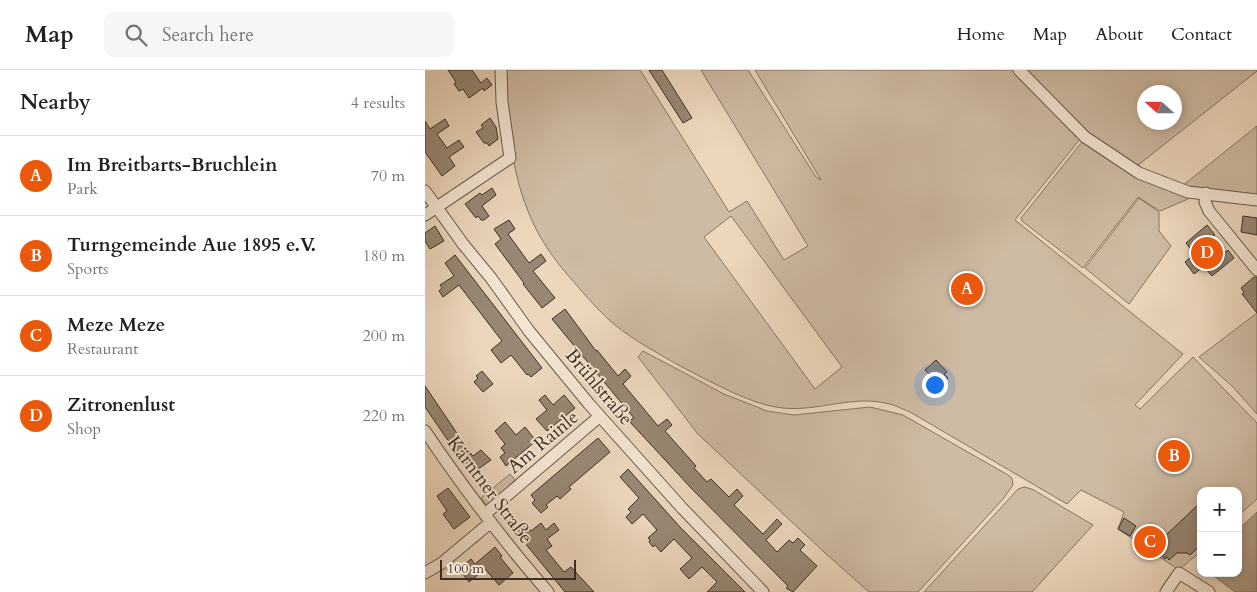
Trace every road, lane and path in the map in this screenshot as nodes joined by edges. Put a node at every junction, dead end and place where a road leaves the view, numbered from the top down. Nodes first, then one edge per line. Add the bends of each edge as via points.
1 (501, 70) edge
2 (1019, 70) edge
3 (425, 192) edge
4 (1206, 193) junction
5 (1257, 200) edge
6 (436, 207) junction
7 (425, 215) edge
8 (1257, 270) edge
9 (600, 416) junction
10 (425, 431) edge
11 (488, 518) junction
12 (425, 573) edge
13 (548, 592) edge
14 (763, 592) edge
15 (1166, 592) edge
16 (1209, 592) edge

1 - 6 street via 510,158
2 - 4 street via 1085,137 1123,164 1176,188
3 - 6 street, Brühlstraße
4 - 5 street
4 - 8 street via 1209,211
6 - 7 street
6 - 9 street, Brühlstraße via 529,331
9 - 11 street, Am Rainle
9 - 14 street, Brühlstraße
10 - 11 street, Kärntner Straße
11 - 12 street, Am Rainle via 442,563
11 - 13 street, Kärntner Straße
15 - 16 street via 1179,573

